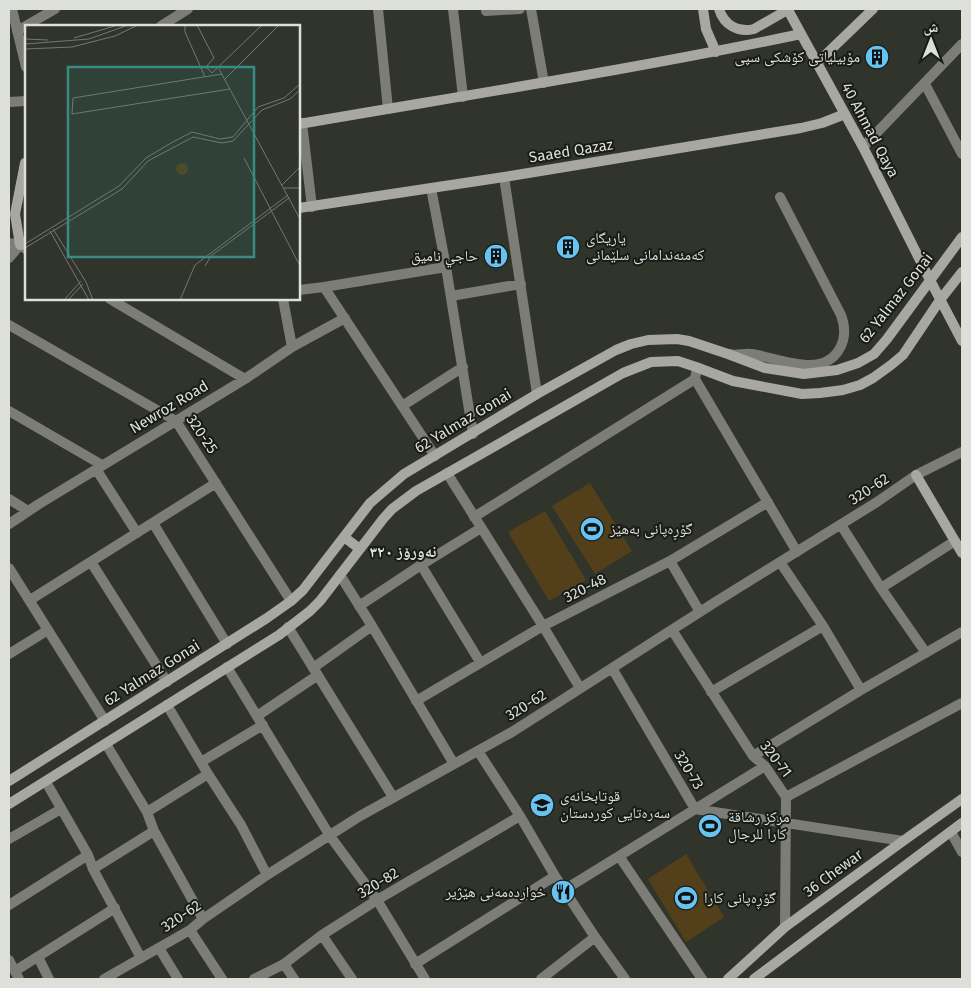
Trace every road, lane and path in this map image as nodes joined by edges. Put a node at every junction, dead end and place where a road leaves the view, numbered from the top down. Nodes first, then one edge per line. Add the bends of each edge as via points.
1 (12, 9) edge
2 (55, 9) edge
3 (378, 9) edge
4 (453, 9) edge
5 (520, 9) edge
6 (531, 9) edge
7 (703, 9) edge
8 (719, 9) edge
9 (788, 9) edge
10 (873, 9) edge
11 (184, 10) edge
12 (486, 11) dead end
13 (28, 25) edge
14 (162, 25) edge
15 (25, 27) edge
16 (18, 31) junction
17 (801, 34) junction
18 (962, 44) edge
19 (716, 52) junction
20 (25, 62) edge
21 (817, 63) junction
22 (544, 83) junction
23 (925, 84) junction
24 (463, 97) junction
25 (25, 101) edge
26 (9, 102) edge
27 (388, 109) junction
28 (845, 114) junction
29 (300, 123) edge
30 (863, 147) junction
31 (962, 154) edge
32 (25, 166) edge
33 (504, 177) junction
34 (431, 188) junction
35 (780, 197) dead end
36 (312, 206) junction
37 (300, 208) edge
38 (962, 237) edge
39 (9, 243) edge
40 (24, 246) edge
41 (9, 258) edge
42 (446, 267) junction
43 (962, 272) edge
44 (930, 280) junction
45 (522, 284) junction
46 (324, 287) junction
47 (300, 290) edge
48 (451, 296) junction
49 (112, 300) edge
50 (283, 300) edge
51 (940, 300) junction
52 (345, 318) junction
53 (9, 325) edge
54 (962, 341) edge
55 (292, 347) junction
56 (728, 354) junction
57 (696, 366) junction
58 (462, 367) junction
59 (245, 379) junction
60 (695, 379) junction
61 (537, 394) junction
62 (402, 406) junction
63 (9, 411) edge
64 (176, 420) junction
65 (473, 434) junction
66 (962, 452) edge
67 (434, 456) junction
68 (99, 467) junction
69 (447, 473) junction
70 (916, 475) junction
71 (216, 483) junction
72 (9, 499) edge
73 (768, 502) junction
74 (28, 511) junction
75 (474, 517) junction
76 (152, 523) junction
77 (9, 524) edge
78 (841, 525) junction
79 (481, 528) junction
80 (137, 533) junction
81 (344, 537) junction
82 (955, 541) junction
83 (360, 548) junction
84 (797, 552) junction
85 (962, 553) edge
86 (670, 561) junction
87 (91, 562) junction
88 (780, 562) junction
89 (421, 565) junction
90 (9, 568) edge
91 (340, 575) junction
92 (881, 588) junction
93 (30, 600) junction
94 (291, 601) junction
95 (360, 606) junction
96 (700, 612) junction
97 (372, 626) junction
98 (543, 626) junction
99 (823, 626) junction
100 (288, 628) junction
101 (48, 630) junction
102 (672, 630) junction
103 (962, 632) edge
104 (227, 644) junction
105 (926, 653) junction
106 (9, 654) edge
107 (480, 662) junction
108 (227, 667) junction
109 (612, 668) junction
110 (315, 671) junction
111 (167, 682) junction
112 (580, 688) junction
113 (861, 690) junction
114 (711, 692) junction
115 (416, 701) junction
116 (962, 703) edge
117 (167, 705) junction
118 (260, 720) junction
119 (105, 721) junction
120 (106, 744) junction
121 (478, 751) junction
122 (753, 756) junction
123 (201, 762) junction
124 (454, 764) junction
125 (765, 766) junction
126 (208, 774) junction
127 (9, 781) edge
128 (46, 782) junction
129 (393, 797) junction
130 (786, 797) junction
131 (962, 799) edge
132 (9, 804) edge
133 (61, 809) junction
134 (695, 809) junction
135 (147, 812) junction
136 (520, 816) junction
137 (786, 823) junction
138 (962, 823) edge
139 (154, 831) junction
140 (950, 832) junction
141 (330, 836) junction
142 (9, 839) edge
143 (903, 841) junction
144 (962, 852) edge
145 (88, 856) junction
146 (619, 856) junction
147 (93, 869) junction
148 (268, 875) junction
149 (555, 876) junction
150 (564, 890) junction
151 (377, 900) junction
152 (9, 906) edge
153 (115, 908) junction
154 (203, 919) junction
155 (785, 927) junction
156 (190, 930) junction
157 (322, 935) junction
158 (595, 938) junction
159 (159, 948) junction
160 (38, 957) junction
161 (141, 958) junction
162 (9, 960) edge
163 (284, 964) junction
164 (415, 964) junction
165 (17, 975) edge
166 (49, 979) edge
167 (104, 979) edge
168 (178, 979) edge
169 (222, 979) edge
170 (254, 979) edge
171 (294, 979) edge
172 (352, 979) edge
173 (423, 979) edge
174 (541, 979) edge
175 (625, 979) edge
176 (702, 979) edge
177 (728, 979) edge
178 (754, 979) edge

1 - 16 street
2 - 13 street
3 - 27 street
4 - 24 street
5 - 12 street
6 - 22 street
7 - 19 street via 706,29
8 - 9 street, 40 Ahmad Qaya via 731,26 748,30
9 - 17 street, 40 Ahmad Qaya
10 - 21 street
11 - 14 street
15 - 16 street
16 - 20 street
17 - 19 street
17 - 21 street, 40 Ahmad Qaya
18 - 23 street
19 - 22 street
21 - 28 street, 40 Ahmad Qaya
22 - 24 street
23 - 30 street
23 - 31 street
24 - 27 street
25 - 26 street
27 - 29 street
28 - 30 street, 40 Ahmad Qaya
28 - 33 street, Saaed Qazaz via 801,128
29 - 36 street
30 - 44 street, 40 Ahmad Qaya
32 - 40 street via 15,214
33 - 34 street, Saaed Qazaz
33 - 45 street
34 - 36 street, Saaed Qazaz
34 - 42 street
35 - 56 street via 841,315 842,345 830,360 819,365 797,364 751,354
36 - 37 street, Saaed Qazaz
38 - 44 street, 62 Yalmaz Gonai
39 - 40 street
40 - 41 street
42 - 46 street
42 - 48 street
43 - 51 street
44 - 51 street, 40 Ahmad Qaya
44 - 56 street, 62 Yalmaz Gonai via 874,354 858,363 838,370 804,374 765,368
45 - 48 street
45 - 61 street
46 - 47 street
46 - 52 street
48 - 58 street
49 - 59 street
50 - 55 street
51 - 54 street, 40 Ahmad Qaya
51 - 57 street via 903,355 860,386 802,394 733,381
52 - 55 street, Newroz Road
52 - 62 street
53 - 64 street, 320-25
55 - 59 street, Newroz Road
56 - 61 street, 62 Yalmaz Gonai via 690,341 648,340 616,350
57 - 60 street
57 - 69 street via 678,361 651,362 623,373
58 - 62 street
58 - 65 street
59 - 64 street, Newroz Road
60 - 73 street
60 - 75 street
61 - 65 street, 62 Yalmaz Gonai
62 - 67 street
63 - 68 street
64 - 68 street, Newroz Road
64 - 71 street, 320-25
65 - 67 street, 62 Yalmaz Gonai
66 - 70 street, 320-62
67 - 81 street, 62 Yalmaz Gonai via 404,474 370,503
68 - 74 street, Newroz Road
68 - 80 street
69 - 75 street
69 - 83 street via 392,509
70 - 78 street, 320-62
70 - 82 street
71 - 76 street
71 - 94 street, 320-25
72 - 74 street
73 - 84 street
73 - 86 street, 320-48
74 - 77 street, Newroz Road
75 - 79 street
76 - 80 street
76 - 104 street
78 - 84 street, 320-62
78 - 92 street
79 - 89 street
79 - 98 street
80 - 87 street
81 - 83 street
81 - 94 street, 62 Yalmaz Gonai
82 - 85 street
82 - 92 street
83 - 91 street
84 - 88 street, 320-62
86 - 96 street
86 - 98 street, 320-48
87 - 93 street
87 - 111 street
88 - 96 street, 320-62
88 - 99 street
89 - 95 street
89 - 107 street
90 - 93 street
91 - 95 street
91 - 100 street via 310,611
92 - 105 street
93 - 101 street
94 - 104 street, 62 Yalmaz Gonai
95 - 97 street
96 - 102 street, 320-62
97 - 110 street
97 - 115 street
98 - 107 street, 320-48
98 - 112 street
99 - 113 street
99 - 114 street
100 - 108 street
100 - 110 street
101 - 106 street
101 - 119 street
102 - 109 street, 320-62
102 - 114 street, 320-71
103 - 105 street
104 - 111 street, 62 Yalmaz Gonai
105 - 113 street
107 - 115 street, 320-48
108 - 117 street
108 - 118 street
109 - 112 street, 320-62
109 - 134 street, 320-73
110 - 118 street
110 - 129 street
111 - 119 street, 62 Yalmaz Gonai
112 - 121 street, 320-62
113 - 122 street
114 - 122 street, 320-71
115 - 124 street
116 - 130 street
117 - 120 street
117 - 123 street
118 - 123 street
118 - 141 street
119 - 127 street, 62 Yalmaz Gonai
120 - 128 street
120 - 135 street
121 - 124 street, 320-62
121 - 136 street
122 - 125 street, 320-71
123 - 126 street
124 - 129 street, 320-62
125 - 130 street, 320-71
125 - 134 street
126 - 135 street
126 - 148 street
128 - 132 street
128 - 133 street
129 - 141 street, 320-62
130 - 137 street, 320-71
131 - 143 street, 36 Chewar
133 - 142 street
133 - 145 street
134 - 137 street, 320-73
134 - 146 street
135 - 139 street
136 - 149 street
136 - 151 street, 320-82
137 - 143 street, 320-73
137 - 155 street, 320-71
138 - 140 street
139 - 147 street
139 - 154 street
140 - 144 street
140 - 178 street
141 - 148 street, 320-62
141 - 151 street
143 - 155 street, 36 Chewar
145 - 147 street
145 - 152 street
146 - 150 street
146 - 176 street
147 - 153 street
148 - 154 street, 320-62
149 - 150 street
149 - 164 street
150 - 158 street
151 - 157 street, 320-82
151 - 164 street
153 - 160 street
153 - 161 street
154 - 156 street, 320-62
155 - 177 street, 36 Chewar
156 - 159 street, 320-62
156 - 169 street
157 - 163 street, 320-82
157 - 172 street
158 - 174 street
158 - 175 street
159 - 161 street, 320-62
159 - 168 street
160 - 165 street
160 - 166 street
161 - 167 street, 320-62
162 - 165 street
163 - 170 street, 320-82
163 - 171 street
164 - 173 street

